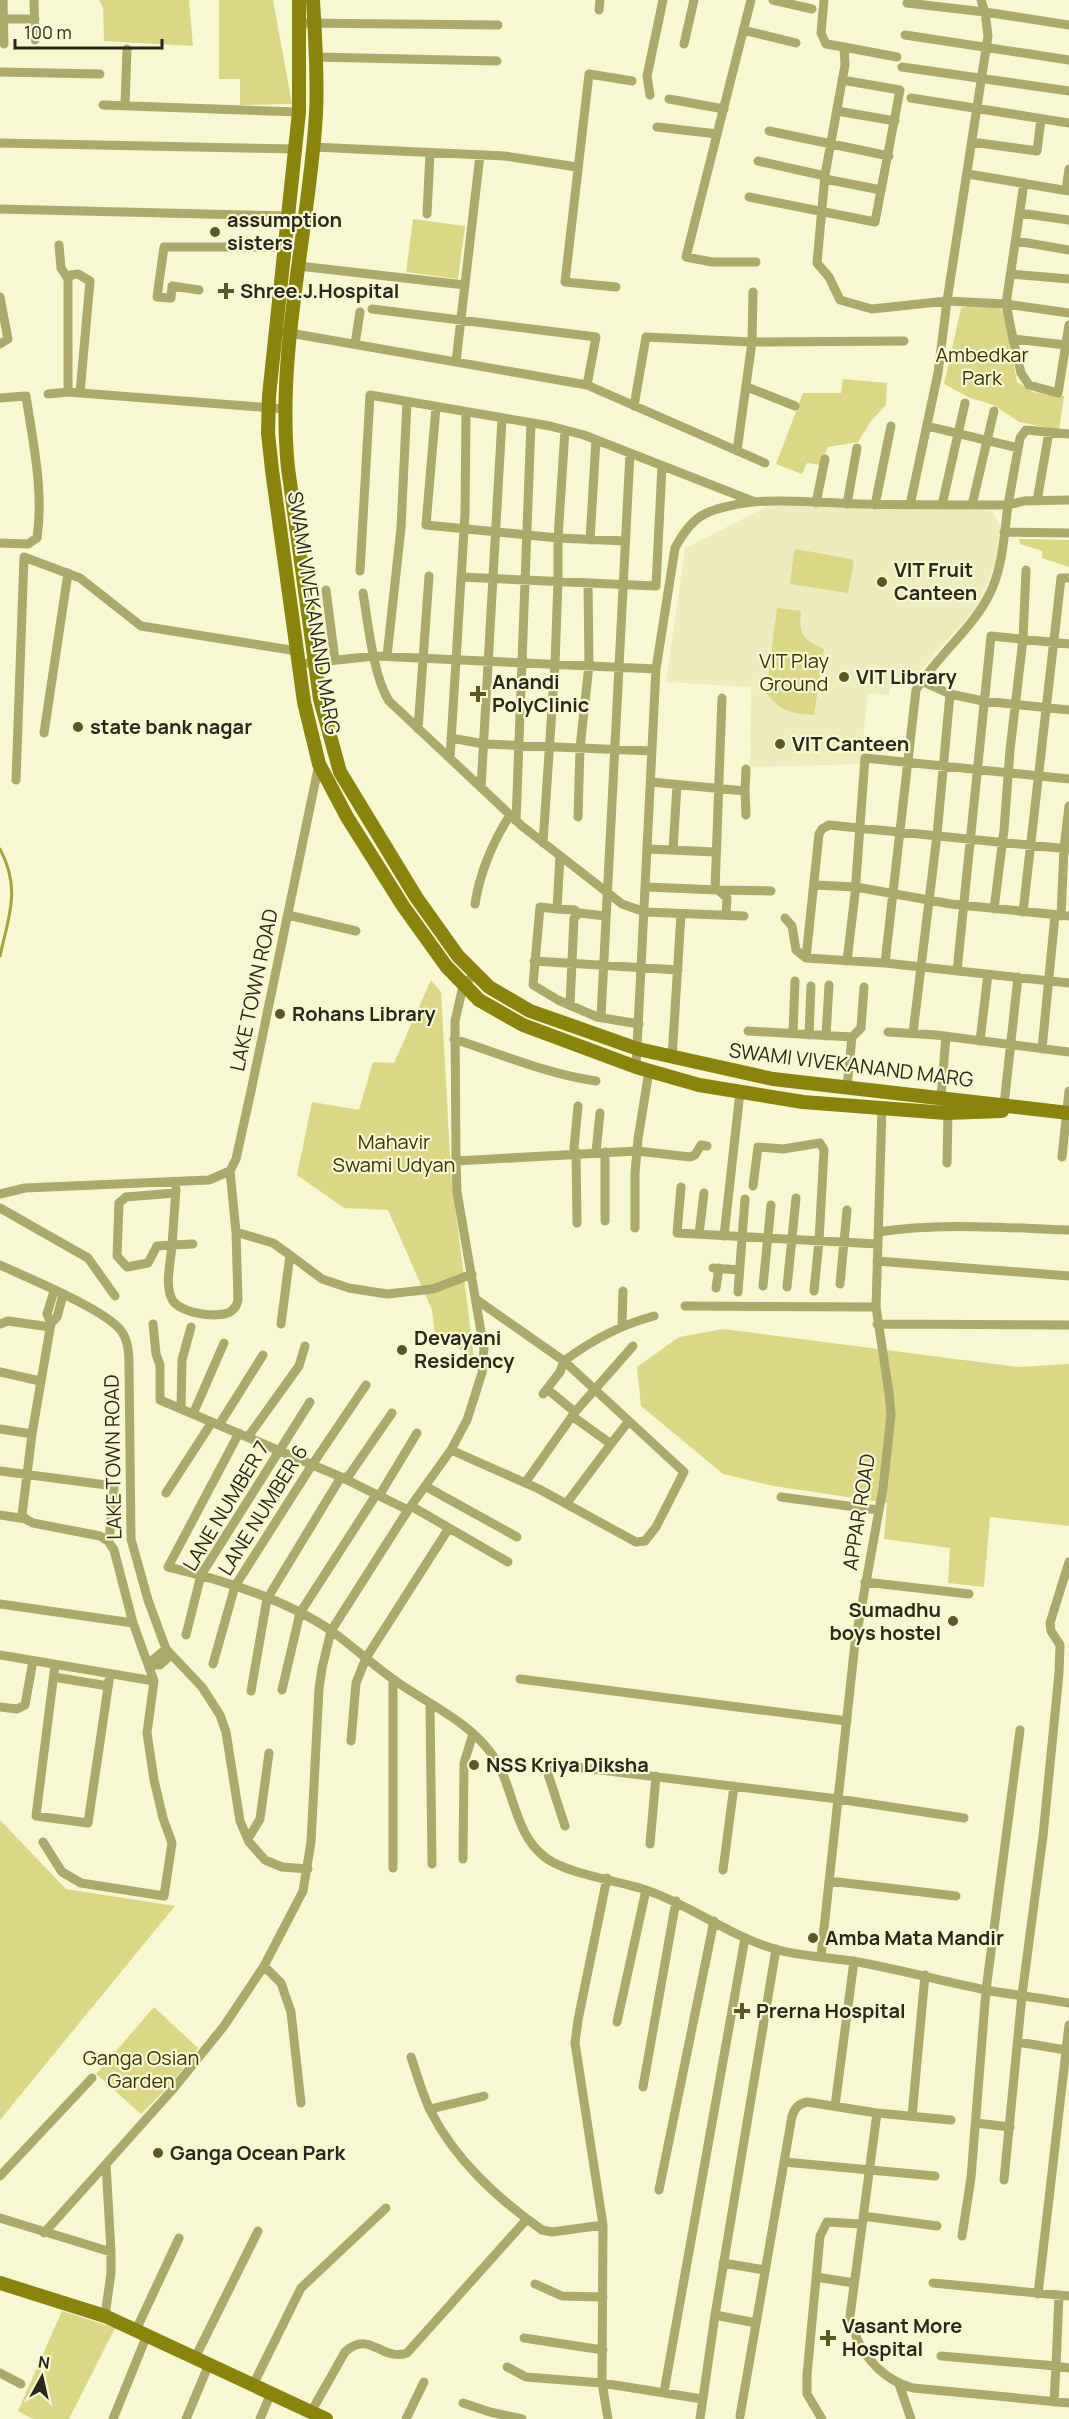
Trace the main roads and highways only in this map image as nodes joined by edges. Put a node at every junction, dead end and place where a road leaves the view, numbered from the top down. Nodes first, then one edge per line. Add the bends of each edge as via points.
1 (299, 0) edge
2 (313, 0) edge
3 (307, 23) junction
4 (1040, 1110) junction
5 (1068, 1113) edge
6 (0, 2283) edge
7 (326, 2419) edge

1 - 3 main road, SWAMI VIVEKANAND MARG
2 - 3 main road, SWAMI VIVEKANAND MARG
3 - 4 main road, SWAMI VIVEKANAND MARG via 315,57 316,113 291,332 284,432 288,468 320,699 340,772 416,897 459,956 489,987 530,1011 638,1049 773,1079
3 - 4 main road, SWAMI VIVEKANAND MARG via 269,408 272,470 304,702 319,764 403,906 446,966 478,1000 523,1025 642,1069 699,1085 803,1102 948,1113
4 - 5 main road, SWAMI VIVEKANAND MARG
6 - 7 main road via 105,2316

